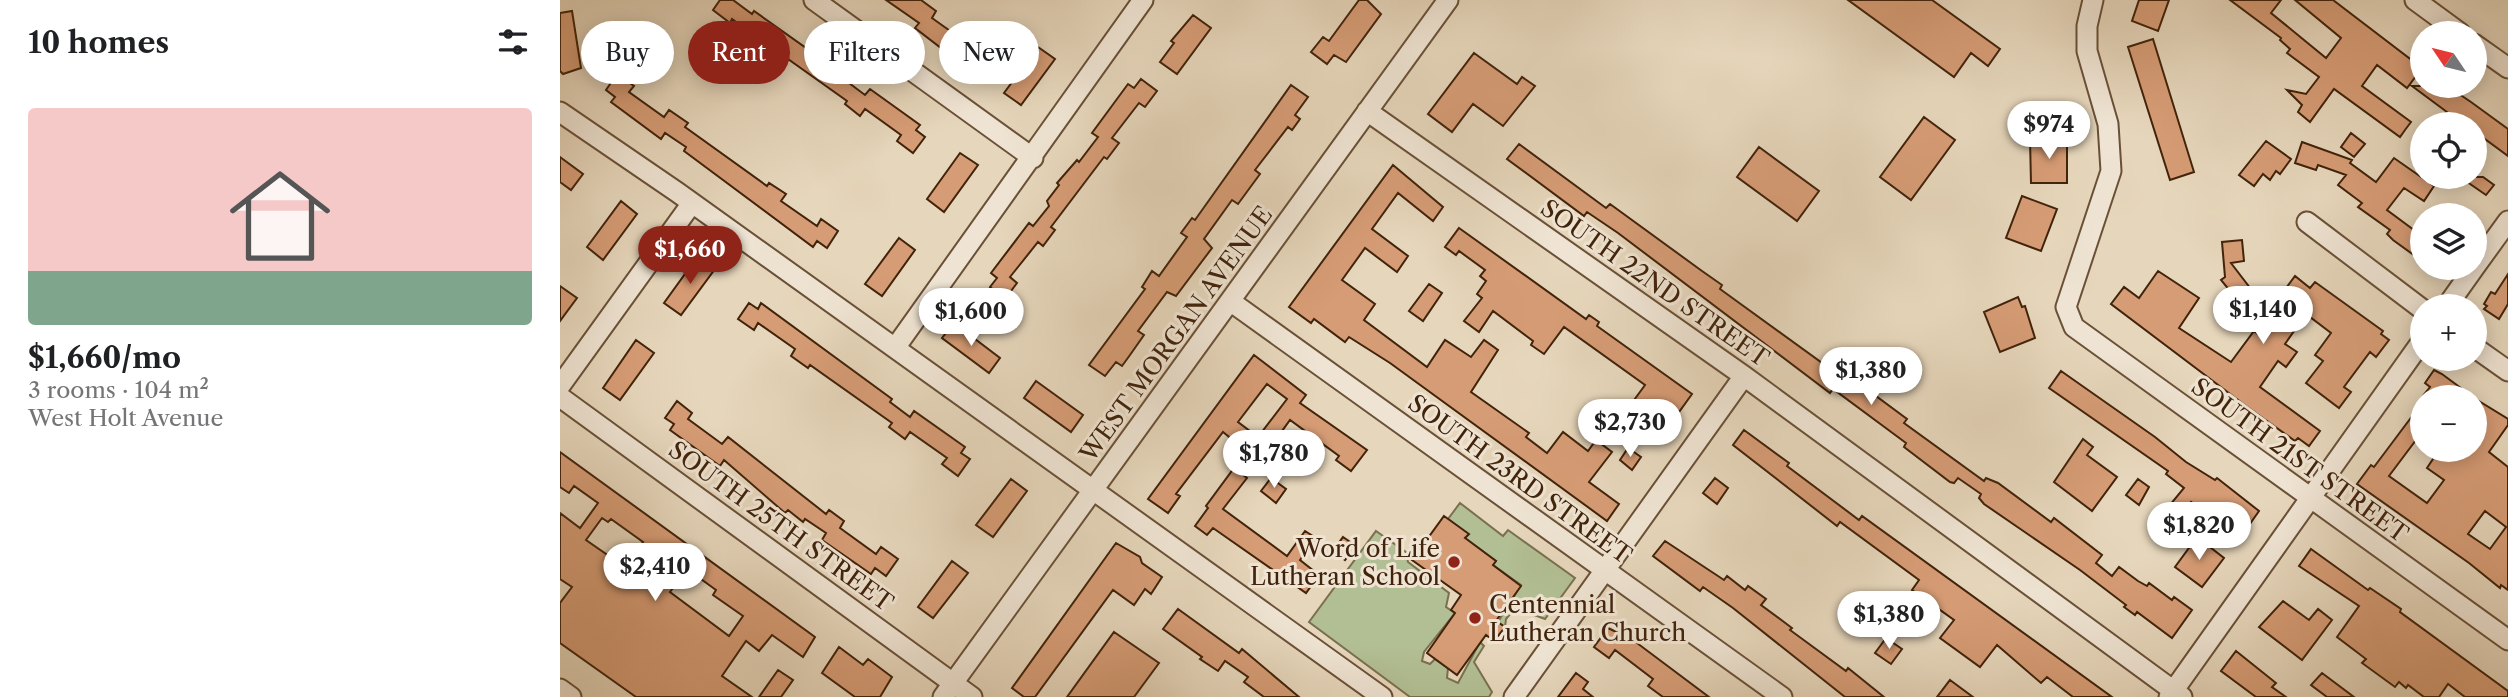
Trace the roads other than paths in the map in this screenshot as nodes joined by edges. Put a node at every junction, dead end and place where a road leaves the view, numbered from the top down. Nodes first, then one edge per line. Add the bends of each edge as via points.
1 (814, 0) edge
2 (1143, 0) edge
3 (1448, 0) edge
4 (2093, 0) edge
5 (2415, 0) edge
6 (2444, 21) edge
7 (2487, 53) edge
8 (2508, 68) edge
9 (1367, 111) junction
10 (560, 112) edge
11 (1033, 158) junction
12 (692, 203) junction
13 (2508, 221) edge
14 (2306, 222) dead end
15 (2487, 250) edge
16 (2410, 300) edge
17 (1230, 301) junction
18 (895, 348) junction
19 (2487, 357) edge
20 (2410, 358) edge
21 (2508, 372) edge
22 (1744, 376) junction
23 (560, 387) edge
24 (560, 397) edge
25 (1091, 492) junction
26 (2310, 497) junction
27 (1604, 570) junction
28 (2508, 640) edge
29 (560, 689) edge
30 (948, 690) edge
31 (2175, 695) edge
32 (571, 697) edge
33 (972, 697) edge
34 (1382, 697) edge
35 (1514, 697) edge
36 (1782, 697) edge

1 - 11 street
2 - 11 street
3 - 9 street, WEST MORGAN AVENUE
4 - 26 street, SOUTH 21ST STREET via 2087,51 2108,124 2111,172 2069,293 2068,316 2084,335
5 - 6 street
7 - 8 street
9 - 17 street, WEST MORGAN AVENUE
9 - 22 street, SOUTH 22ND STREET
10 - 12 street
11 - 18 street
12 - 18 street
12 - 23 street
13 - 15 street
14 - 16 street
17 - 25 street, WEST MORGAN AVENUE
17 - 27 street, SOUTH 23RD STREET
18 - 25 street
19 - 21 street
20 - 26 street
22 - 27 street
22 - 31 street, SOUTH 22ND STREET
24 - 30 street, SOUTH 25TH STREET via 855,608
25 - 30 street, WEST MORGAN AVENUE
25 - 34 street
26 - 28 street, SOUTH 21ST STREET
26 - 31 street
27 - 35 street
27 - 36 street, SOUTH 23RD STREET
29 - 32 street
30 - 33 street, SOUTH 25TH STREET

